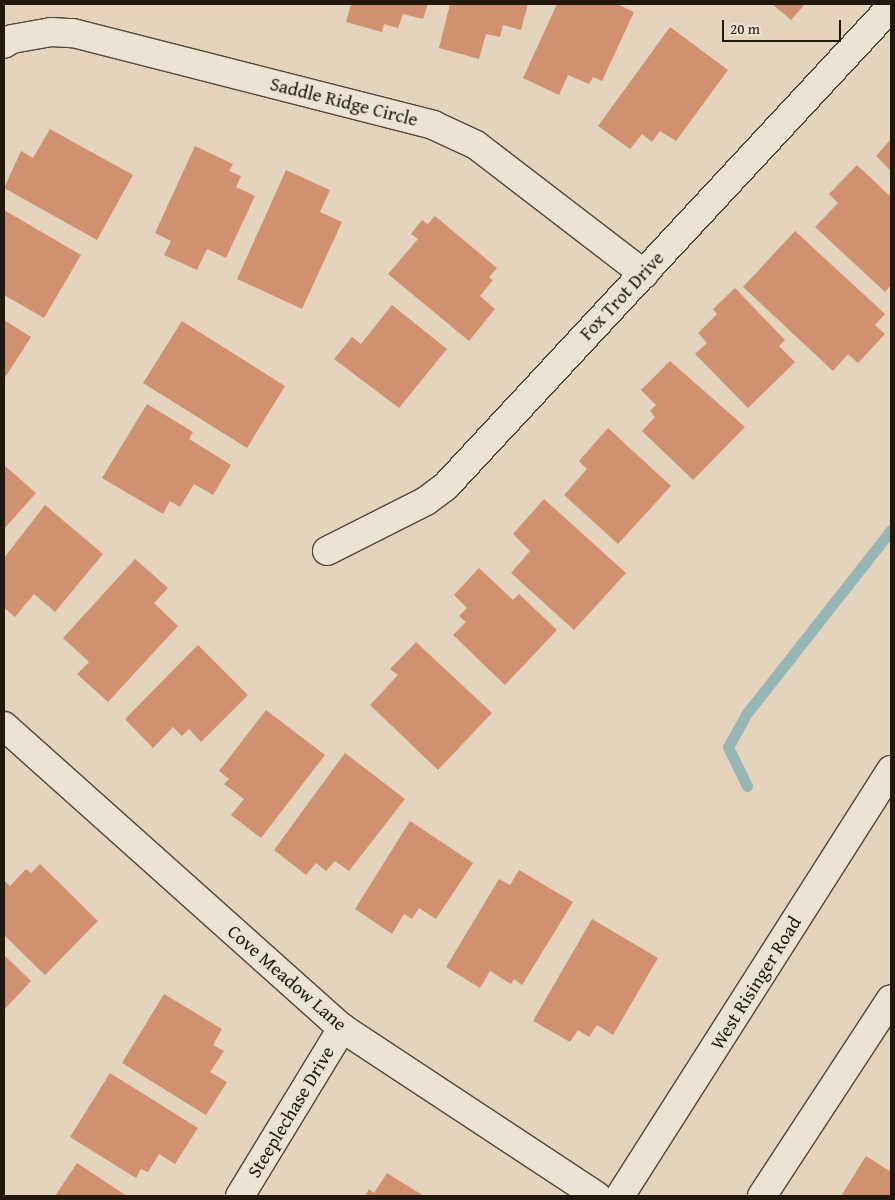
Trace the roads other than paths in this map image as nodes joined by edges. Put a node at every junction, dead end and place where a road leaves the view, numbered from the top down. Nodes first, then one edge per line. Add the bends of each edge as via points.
1 (891, 7) edge
2 (4, 44) edge
3 (644, 274) junction
4 (327, 551) dead end
5 (4, 726) edge
6 (891, 770) edge
7 (891, 999) edge
8 (342, 1028) junction
9 (240, 1196) edge
10 (597, 1196) edge
11 (620, 1196) edge
12 (762, 1196) edge

1 - 3 street, Fox Trot Drive
2 - 3 street, Saddle Ridge Circle via 12,39 52,32 74,33 433,124 476,145
3 - 4 street, Fox Trot Drive via 446,486 426,501
5 - 8 street, Cove Meadow Lane
6 - 11 street, West Risinger Road
7 - 12 street
8 - 9 street, Steeplechase Drive
8 - 10 street, Cove Meadow Lane

